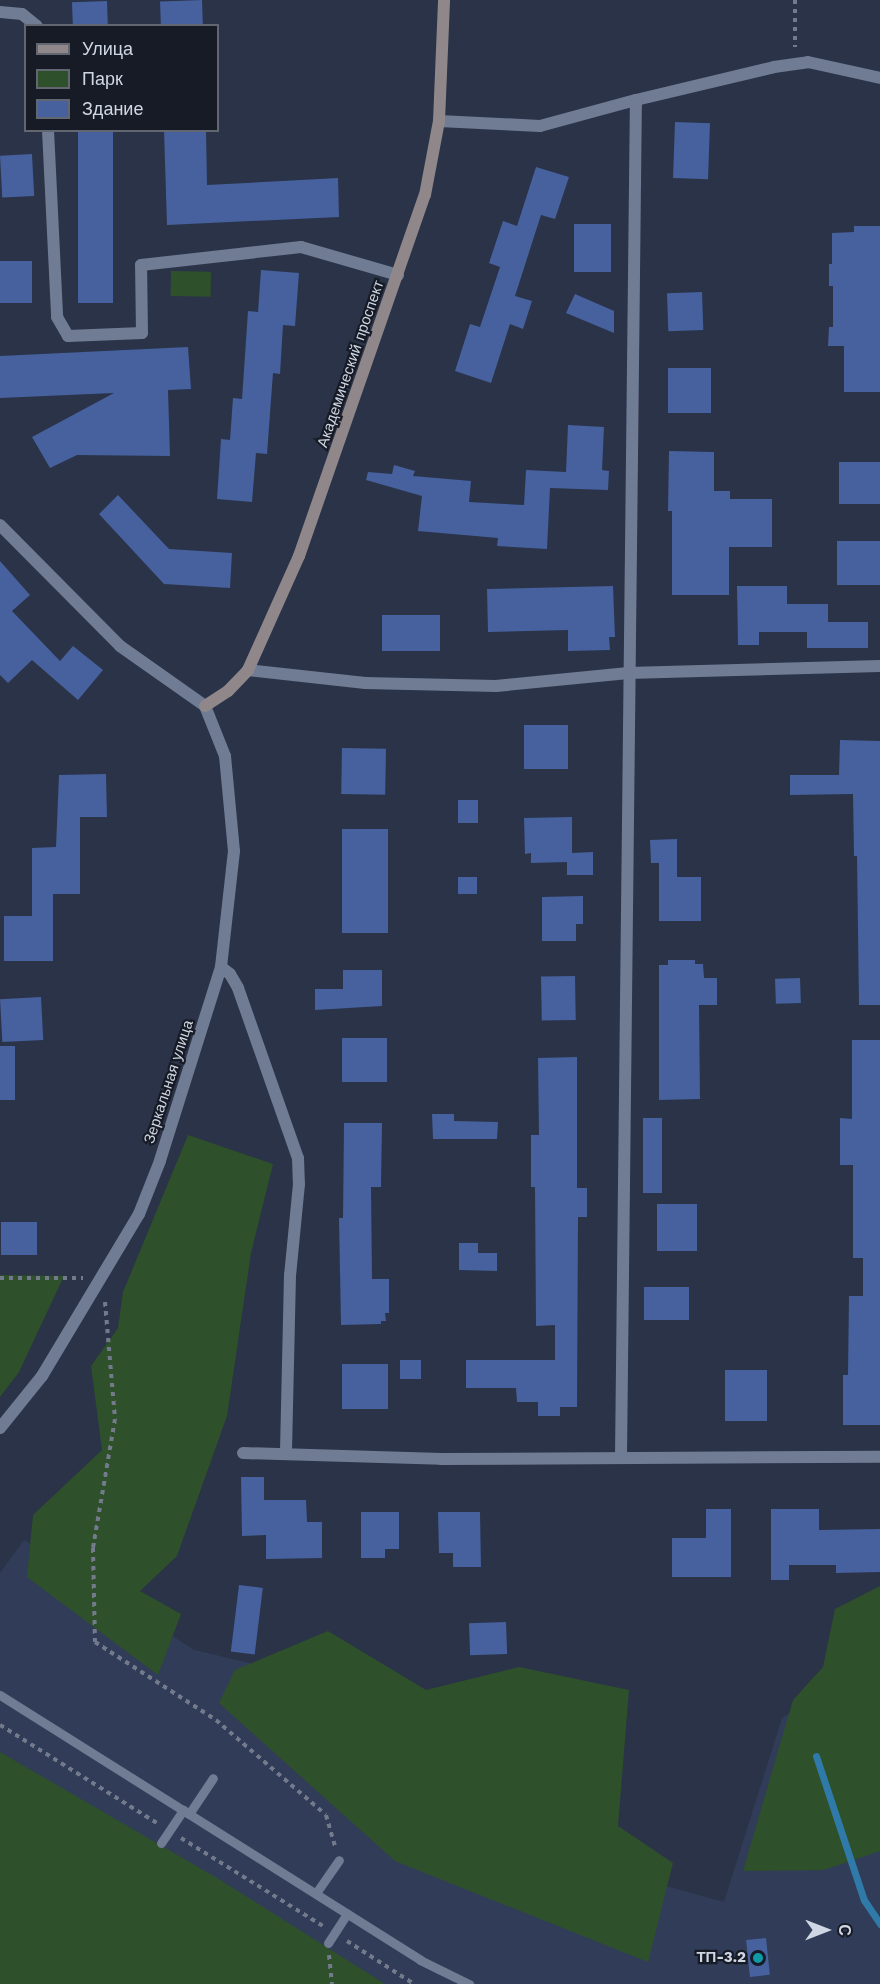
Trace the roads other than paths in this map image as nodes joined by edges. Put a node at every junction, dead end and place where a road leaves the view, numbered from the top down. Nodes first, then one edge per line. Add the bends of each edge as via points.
1 (444, 0) edge
2 (0, 12) edge
3 (34, 24) edge
4 (880, 78) edge
5 (636, 100) junction
6 (439, 121) junction
7 (48, 132) edge
8 (398, 275) junction
9 (0, 525) edge
10 (880, 666) edge
11 (248, 670) junction
12 (628, 674) junction
13 (205, 706) junction
14 (221, 967) junction
15 (0, 1428) edge
16 (243, 1453) dead end
17 (286, 1454) junction
18 (621, 1457) junction
19 (880, 1457) edge
20 (0, 1695) edge
21 (213, 1778) dead end
22 (186, 1812) junction
23 (161, 1843) dead end
24 (339, 1860) road end
25 (316, 1893) junction
26 (347, 1914) junction
27 (328, 1943) road end
28 (469, 1984) edge

1 - 6 street, Академический проспект
2 - 3 street via 22,14
4 - 5 street via 808,62
5 - 6 street via 540,126
5 - 12 street
6 - 8 street, Академический проспект via 425,195
7 - 8 street via 57,317 68,336 142,333 141,265 301,247
8 - 11 street, Академический проспект via 299,556
9 - 13 street via 120,646
10 - 12 street
11 - 12 street via 365,683 496,686
11 - 13 street, Академический проспект via 228,691
12 - 18 street
13 - 14 street, Зеркальная улица via 225,756 232,807 234,851
14 - 15 street, Зеркальная улица via 160,1161 139,1214 42,1376
14 - 17 street via 238,988 298,1158 300,1184 291,1275
16 - 17 street
17 - 18 street via 441,1459
18 - 19 street
20 - 22 lane
21 - 22 lane
22 - 23 lane
22 - 25 lane
24 - 25 lane
25 - 26 lane
26 - 27 lane
26 - 28 lane via 420,1960

